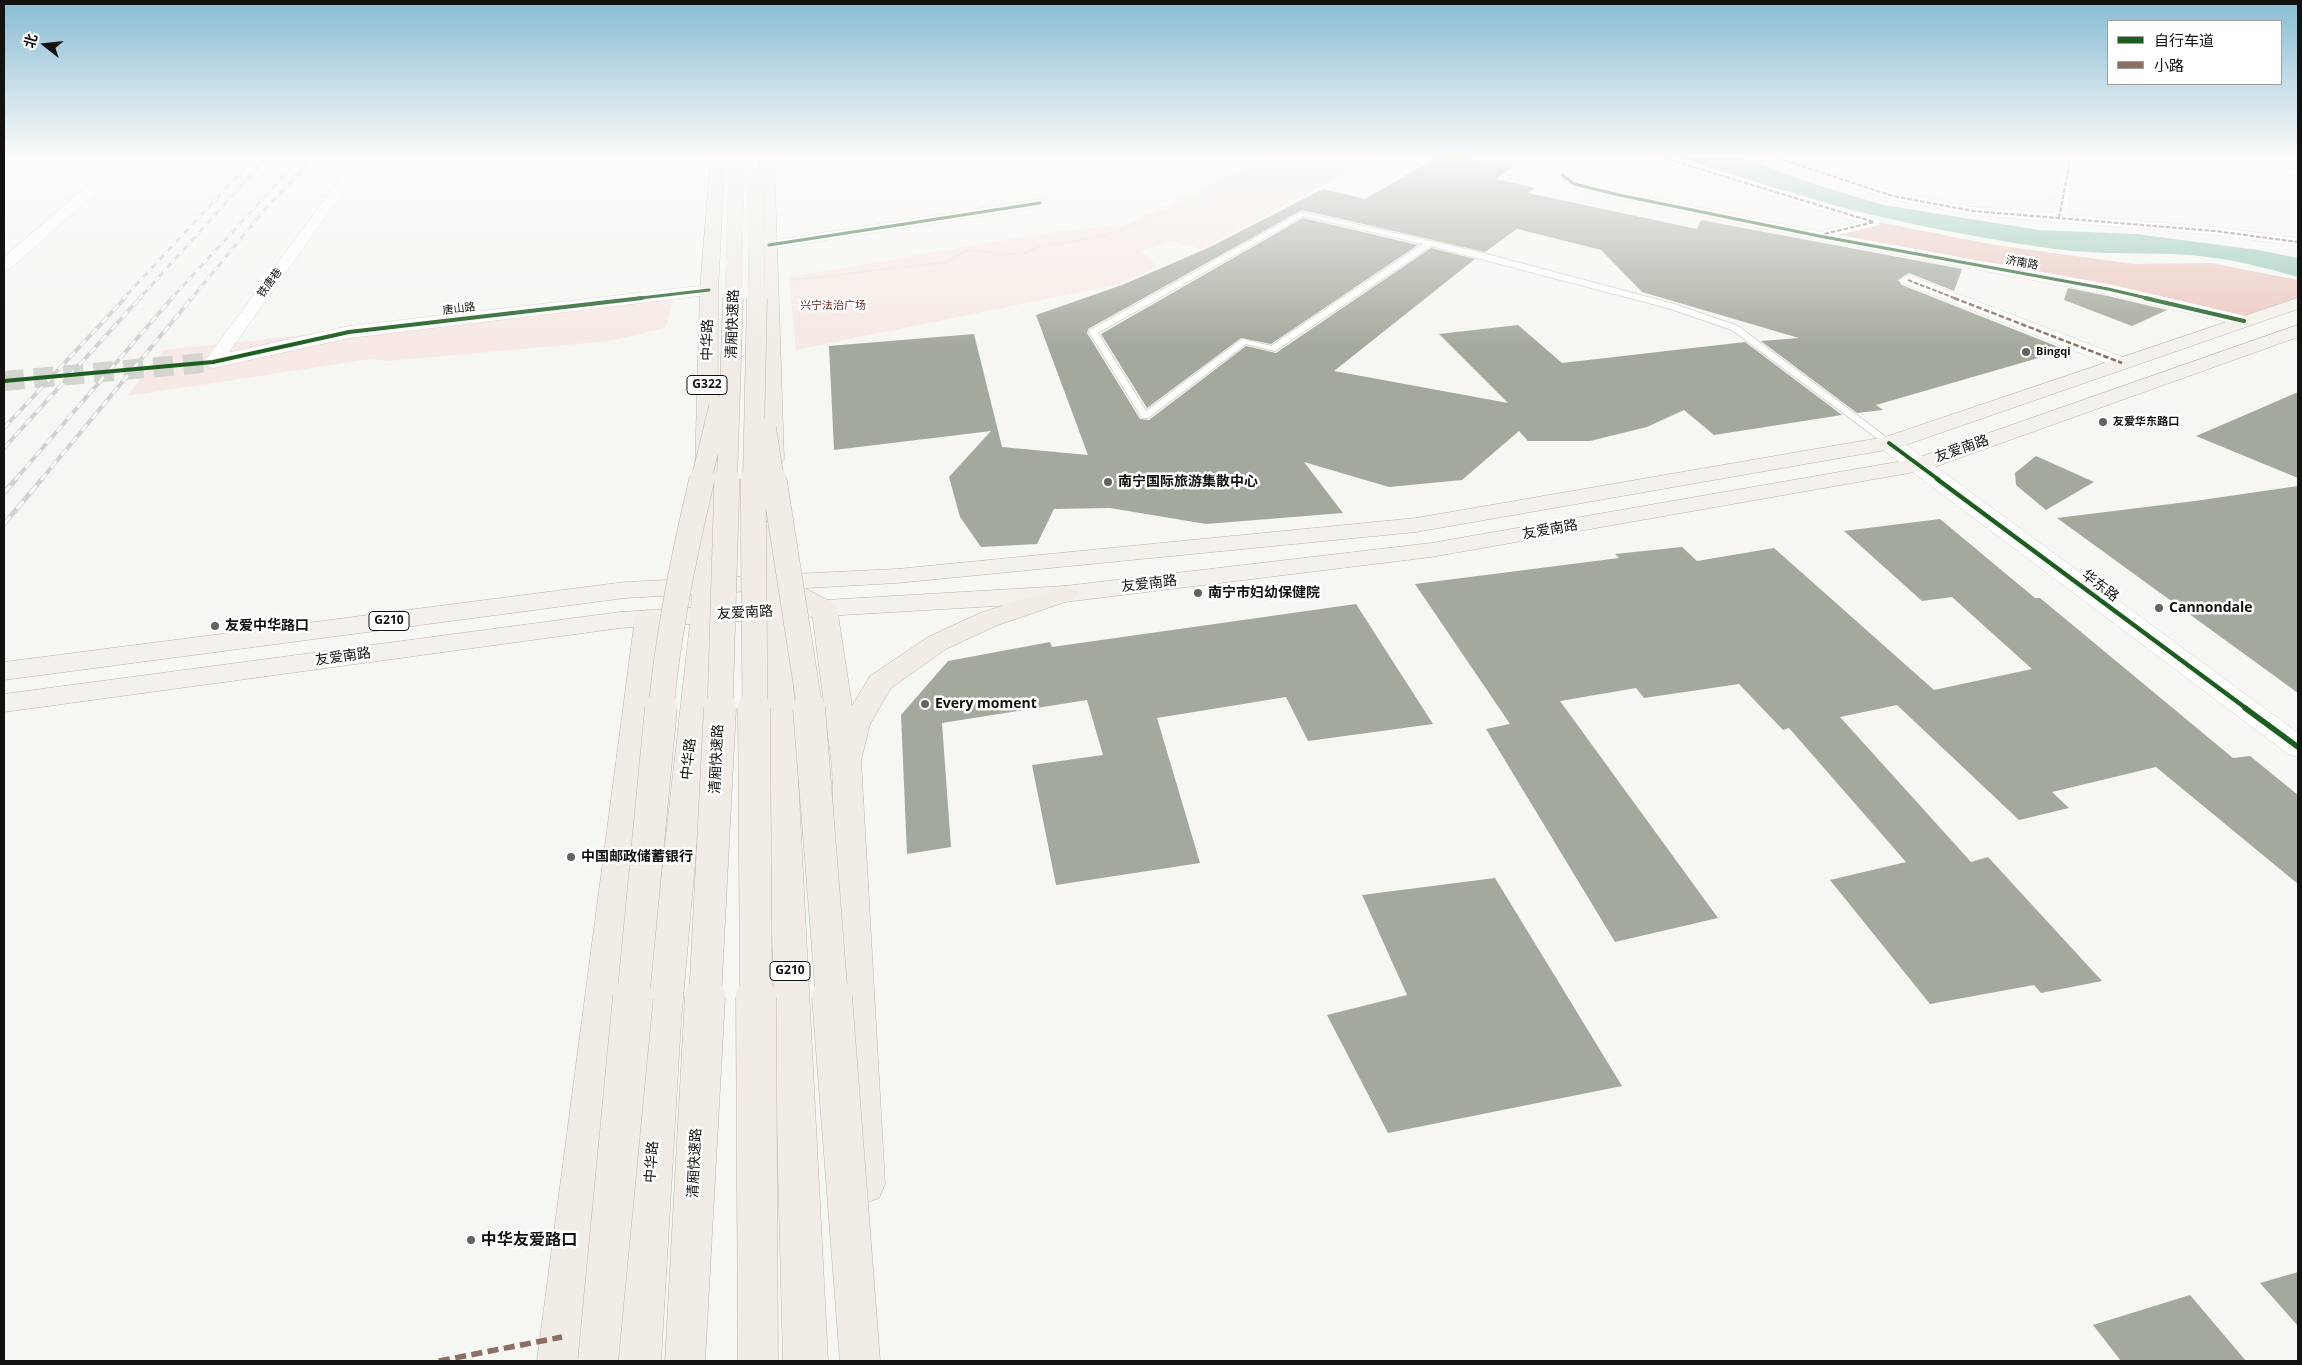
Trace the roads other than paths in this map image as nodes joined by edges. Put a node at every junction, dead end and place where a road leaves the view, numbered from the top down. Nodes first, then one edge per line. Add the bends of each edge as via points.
1 (56, 220) edge
2 (317, 220) edge
3 (714, 220) edge
4 (740, 220) edge
5 (756, 220) edge
6 (768, 220) edge
7 (932, 220) edge
8 (1292, 220) edge
9 (1327, 220) edge
10 (1742, 220) edge
11 (1866, 220) edge
12 (2078, 220) edge
13 (1819, 236) junction
14 (2298, 242) edge
15 (1430, 243) junction
16 (769, 245) junction
17 (4, 265) edge
18 (1908, 280) dead end
19 (709, 290) junction
20 (2298, 303) edge
21 (2244, 321) junction
22 (2298, 331) edge
23 (744, 352) junction
24 (213, 362) joint
25 (2122, 363) junction
26 (1889, 443) junction
27 (1918, 465) junction
28 (1065, 594) junction
29 (775, 596) junction
30 (704, 600) junction
31 (824, 608) junction
32 (648, 618) junction
33 (4, 671) edge
34 (4, 703) edge
35 (2298, 746) edge
36 (847, 766) junction
37 (559, 1361) edge
38 (598, 1361) edge
39 (638, 1361) edge
40 (685, 1361) edge
41 (758, 1361) edge
42 (806, 1361) edge
43 (860, 1361) edge
44 (873, 1361) edge

1 - 17 street
2 - 24 street, 铁唐巷
3 - 19 highway, 中华路 / G322
4 - 23 highway, 清厢快速路, bridge
5 - 23 highway, 清厢快速路, bridge via 757,295
6 - 16 highway
7 - 16 street
8 - 15 lane via 1093,332 1146,416 1244,341 1272,349
9 - 15 lane
10 - 13 street, 济南路
11 - 13 street via 1874,222
12 - 14 street
13 - 21 street, 济南路 via 2108,289
15 - 26 lane via 1671,306 1734,328
16 - 29 highway
18 - 25 street
19 - 24 street, 唐山路 via 349,332
19 - 30 highway, 中华路 / G322
20 - 21 main road, 友爱南路
21 - 25 main road, 友爱南路
22 - 27 main road, 友爱南路
23 - 38 highway, bridge via 690,527 664,678
23 - 40 highway, 清厢快速路, bridge via 719,731
23 - 41 highway, 清厢快速路, bridge via 753,438
23 - 43 highway, bridge via 810,711
25 - 26 main road, 友爱南路
26 - 27 street, 华东路
26 - 29 main road, 友爱南路 via 1416,525 897,576
27 - 28 main road, 友爱南路 via 1431,550
27 - 35 street, 华东路
28 - 31 main road, 友爱南路
28 - 36 highway via 989,619 937,643 880,682 856,724
29 - 30 main road, 友爱南路 / G210
29 - 31 highway
29 - 42 highway, G210
30 - 32 main road, 友爱南路 / G210
30 - 33 main road, 友爱南路 / G210 via 625,590
30 - 39 highway, 中华路 via 663,1021
31 - 36 highway
32 - 34 main road, 友爱南路 / G210
32 - 37 highway
36 - 44 highway

